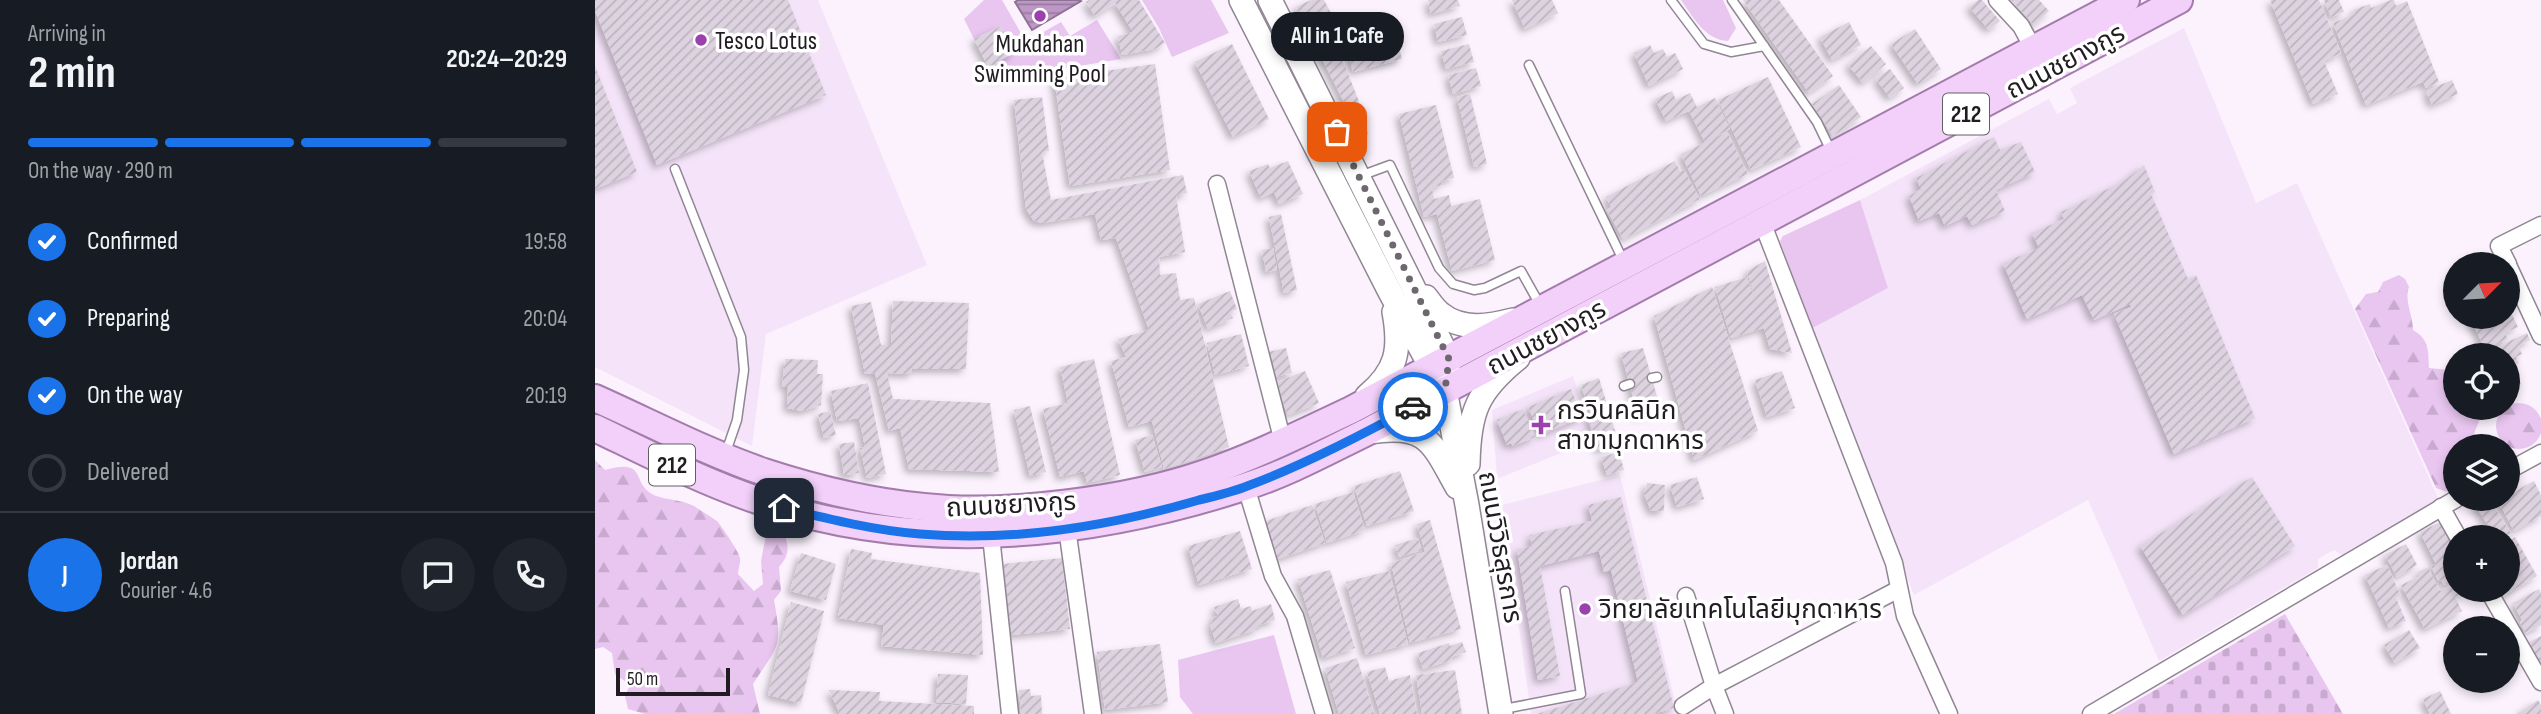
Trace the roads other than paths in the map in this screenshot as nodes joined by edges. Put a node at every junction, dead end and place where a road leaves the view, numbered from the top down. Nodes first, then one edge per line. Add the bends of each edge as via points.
1 (1241, 0) edge
2 (1270, 0) edge
3 (1671, 0) edge
4 (1732, 0) edge
5 (1997, 0) edge
6 (2126, 0) edge
7 (2179, 0) edge
8 (1285, 29) junction
9 (1262, 41) junction
10 (1764, 46) junction
11 (2034, 50) junction
12 (1529, 65) dead end
13 (1833, 155) junction
14 (675, 169) dead end
15 (1360, 176) junction
16 (1217, 184) dead end
17 (1762, 222) junction
18 (2541, 225) edge
19 (2502, 252) edge
20 (1625, 265) junction
21 (1410, 279) junction
22 (2520, 291) edge
23 (1390, 292) junction
24 (1537, 312) junction
25 (1546, 336) junction
26 (2541, 336) edge
27 (1441, 373) junction
28 (595, 398) edge
29 (1351, 410) junction
30 (595, 428) edge
31 (1365, 433) junction
32 (1283, 442) junction
33 (2541, 453) edge
34 (724, 457) junction
35 (2520, 464) edge
36 (1246, 487) junction
37 (1467, 505) junction
38 (2441, 507) joint
39 (2451, 525) edge
40 (1067, 528) junction
41 (991, 536) junction
42 (1899, 589) junction
43 (1565, 591) dead end
44 (1686, 596) dead end
45 (2496, 602) edge
46 (2541, 682) edge
47 (1714, 687) junction
48 (1683, 706) dead end
49 (1500, 712) edge
50 (1010, 714) edge
51 (1093, 714) edge
52 (1324, 714) edge
53 (1725, 714) edge
54 (1949, 714) edge
55 (2091, 714) edge

1 - 9 main road
2 - 8 main road
3 - 10 lane via 1704,44 1731,52
4 - 10 lane
5 - 11 street via 2021,26
6 - 11 main road, ถนนชยางกูร / 212
7 - 17 main road, ถนนชยางกูร / 212
8 - 9 main road
8 - 15 main road
9 - 23 main road
10 - 13 lane via 1817,122
11 - 13 main road, ถนนชยางกูร / 212
12 - 20 lane
13 - 20 main road, ถนนชยางกูร / 212
14 - 34 lane via 741,337 744,370 739,408
15 - 21 main road
15 - 24 lane via 1390,165 1439,268 1453,284 1485,288 1521,271
16 - 32 street
17 - 25 main road, ถนนชยางกูร / 212
17 - 42 street via 1894,563
18 - 19 street via 2499,246
20 - 24 main road, ถนนชยางกูร / 212
21 - 24 main road via 1441,314 1457,322 1497,324
21 - 27 main road
22 - 26 street
23 - 27 main road
23 - 29 main road via 1399,337 1395,359 1384,382
24 - 27 main road, ถนนชยางกูร / 212
25 - 27 main road, ถนนชยางกูร / 212
25 - 37 main road via 1484,391 1468,437
27 - 29 main road, ถนนชยางกูร / 212
27 - 31 main road, ถนนชยางกูร / 212
27 - 37 main road, ถนนวิวิธสุรการ
28 - 34 main road, ถนนชยางกูร / 212
29 - 32 main road, ถนนชยางกูร / 212
30 - 41 main road, ถนนชยางกูร / 212 via 761,502 853,525 921,534
31 - 36 main road, ถนนชยางกูร / 212
31 - 37 main road via 1405,429 1420,434 1437,451
32 - 34 main road, ถนนชยางกูร / 212 via 1206,473 1122,495 985,509 926,508 853,497
33 - 35 street
36 - 40 main road, ถนนชยางกูร / 212 via 1125,519
36 - 52 street via 1273,576 1295,616
37 - 49 main road, ถนนวิวิธสุรการ
38 - 39 street
38 - 55 street
40 - 41 main road, ถนนชยางกูร / 212
40 - 51 street
41 - 50 street
42 - 47 street
42 - 54 street via 1905,616
43 - 49 lane via 1581,694
44 - 47 street
45 - 46 street
47 - 48 street
47 - 53 street

